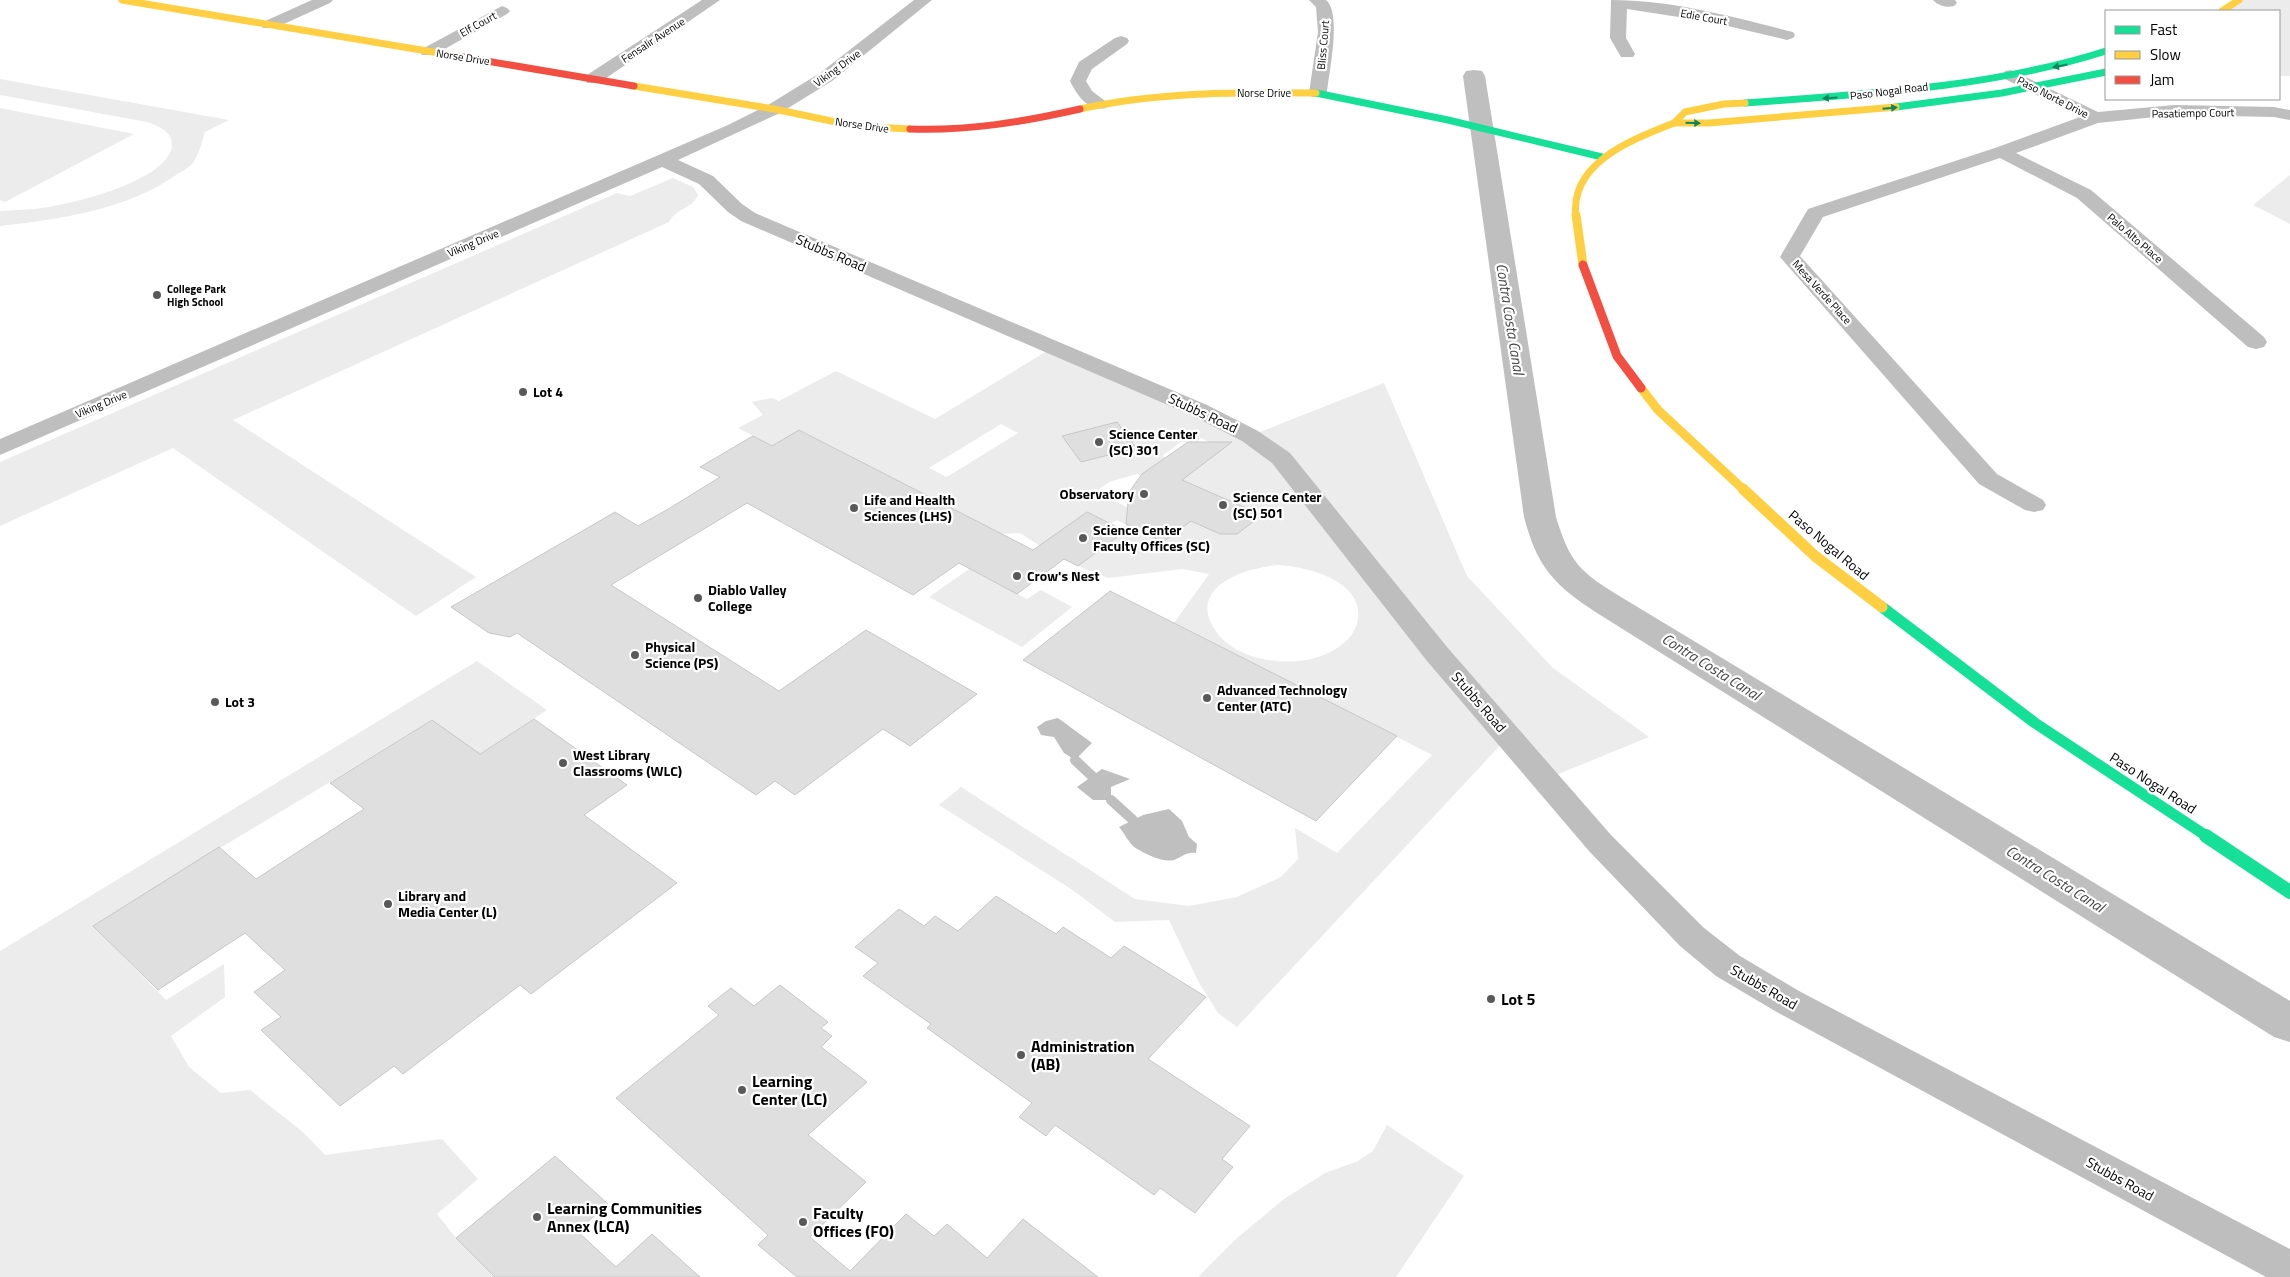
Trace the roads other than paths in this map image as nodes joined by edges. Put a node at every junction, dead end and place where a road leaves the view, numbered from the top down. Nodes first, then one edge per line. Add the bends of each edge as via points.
1 (122, 0) edge
2 (325, 0) edge
3 (712, 0) edge
4 (924, 0) edge
5 (1317, 0) edge
6 (2239, 0) edge
7 (1620, 2) edge
8 (2224, 10) edge
9 (502, 12) dead end
10 (269, 25) junction
11 (1787, 35) dead end
12 (1121, 41) dead end
13 (428, 52) junction
14 (2105, 52) edge
15 (1627, 54) dead end
16 (2105, 72) edge
17 (2011, 75) junction
18 (594, 79) junction
19 (2036, 88) junction
20 (1318, 93) junction
21 (1100, 104) junction
22 (774, 109) junction
23 (1685, 112) junction
24 (2290, 115) edge
25 (1657, 117) dead end
26 (2096, 118) junction
27 (1674, 123) junction
28 (1592, 142) dead end
29 (1562, 148) junction
30 (2001, 152) junction
31 (1602, 157) junction
32 (664, 161) junction
33 (2256, 342) dead end
34 (0, 448) edge
35 (2034, 505) dead end
36 (2290, 892) edge
37 (2290, 1269) edge

1 - 10 street, Norse Drive
2 - 10 street
3 - 18 street, Fensalir Avenue
4 - 22 street, Viking Drive via 826,77
5 - 20 street, Bliss Court via 1324,6 1326,32
6 - 8 street
7 - 11 street, Edie Court via 1711,17
7 - 15 street via 1618,38
9 - 13 street, Elf Court
10 - 13 street, Norse Drive
12 - 21 street via 1085,66 1078,81 1085,94
13 - 18 street, Norse Drive
14 -> 17 street, Paso Nogal Road
16 - 19 street, Paso Nogal Road
17 - 19 street, Paso Norte Drive
17 -> 23 street, Paso Nogal Road via 1849,96 1724,104
18 - 22 street, Norse Drive
19 - 26 street, Paso Norte Drive
27 -> 19 street, Paso Nogal Road via 1709,123 1937,104
20 - 21 street, Norse Drive via 1169,95
20 - 29 street, Norse Drive
21 - 22 street, Norse Drive via 1016,124 940,131 855,126
22 - 32 street, Viking Drive
23 - 25 street
23 - 27 street, Paso Nogal Road
24 - 26 street, Pasatiempo Court via 2174,110
26 - 30 street, Mesa Verde Place
27 - 31 street, Paso Nogal Road
28 - 29 street
29 - 31 street, Norse Drive
30 - 33 street, Palo Alto Place via 2084,194
30 - 35 street, Mesa Verde Place via 1816,213 1790,257 1988,480
31 - 36 street, Paso Nogal Road via 1583,181 1575,207 1583,267 1618,356 1658,410 1815,556 2035,723
32 - 34 street, Viking Drive
32 - 37 street, Stubbs Road via 706,180 748,217 1199,410 1250,436 1281,458 1437,654 1600,843 1679,925 1728,966 1787,1001

